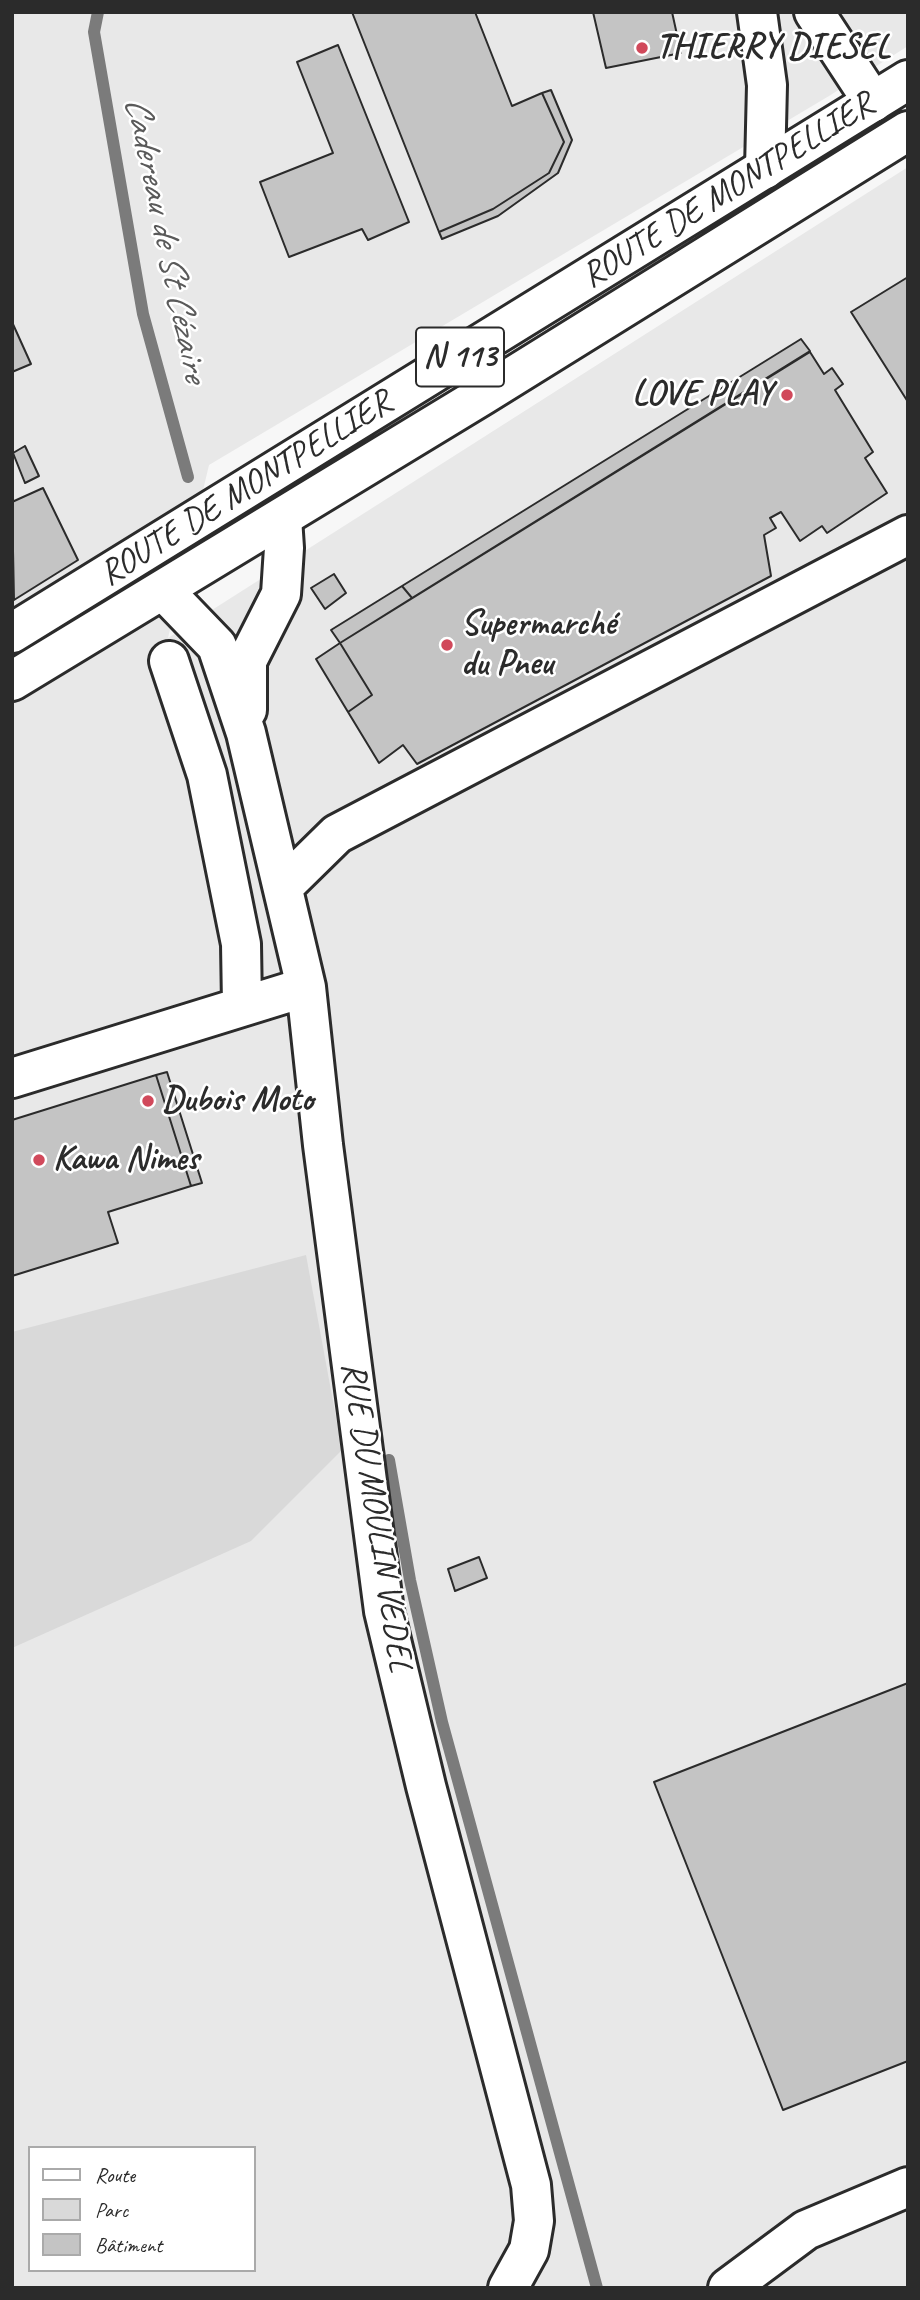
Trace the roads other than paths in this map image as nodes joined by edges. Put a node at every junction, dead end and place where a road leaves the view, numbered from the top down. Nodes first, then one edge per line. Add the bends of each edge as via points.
1 (757, 12) edge
2 (814, 12) edge
3 (908, 80) edge
4 (873, 102) junction
5 (908, 131) edge
6 (765, 169) junction
7 (282, 518) junction
8 (908, 535) edge
9 (164, 590) junction
10 (12, 633) edge
11 (169, 661) dead end
12 (12, 681) edge
13 (246, 733) junction
14 (283, 887) junction
15 (306, 987) junction
16 (242, 1005) junction
17 (12, 1078) edge
18 (908, 2187) edge
19 (509, 2288) edge
20 (728, 2288) edge

1 - 6 main road via 767,85
2 - 4 main road
3 - 4 main road, ROUTE DE MONTPELLIER / N 113
4 - 6 main road, ROUTE DE MONTPELLIER / N 113
5 - 7 main road, ROUTE DE MONTPELLIER / N 113
6 - 10 main road, ROUTE DE MONTPELLIER / N 113
7 - 9 main road, ROUTE DE MONTPELLIER / N 113
7 - 13 main road, RUE DU MOULIN VEDEL via 281,594 247,661
8 - 14 main road via 337,834
9 - 12 main road, ROUTE DE MONTPELLIER / N 113
9 - 13 main road, RUE DU MOULIN VEDEL via 217,646
11 - 16 main road via 207,775 241,944
13 - 14 main road, RUE DU MOULIN VEDEL
14 - 15 main road, RUE DU MOULIN VEDEL
15 - 16 main road
15 - 19 main road, RUE DU MOULIN VEDEL via 384,1611 531,2185 534,2221 529,2250
16 - 17 main road
18 - 20 main road via 806,2230

